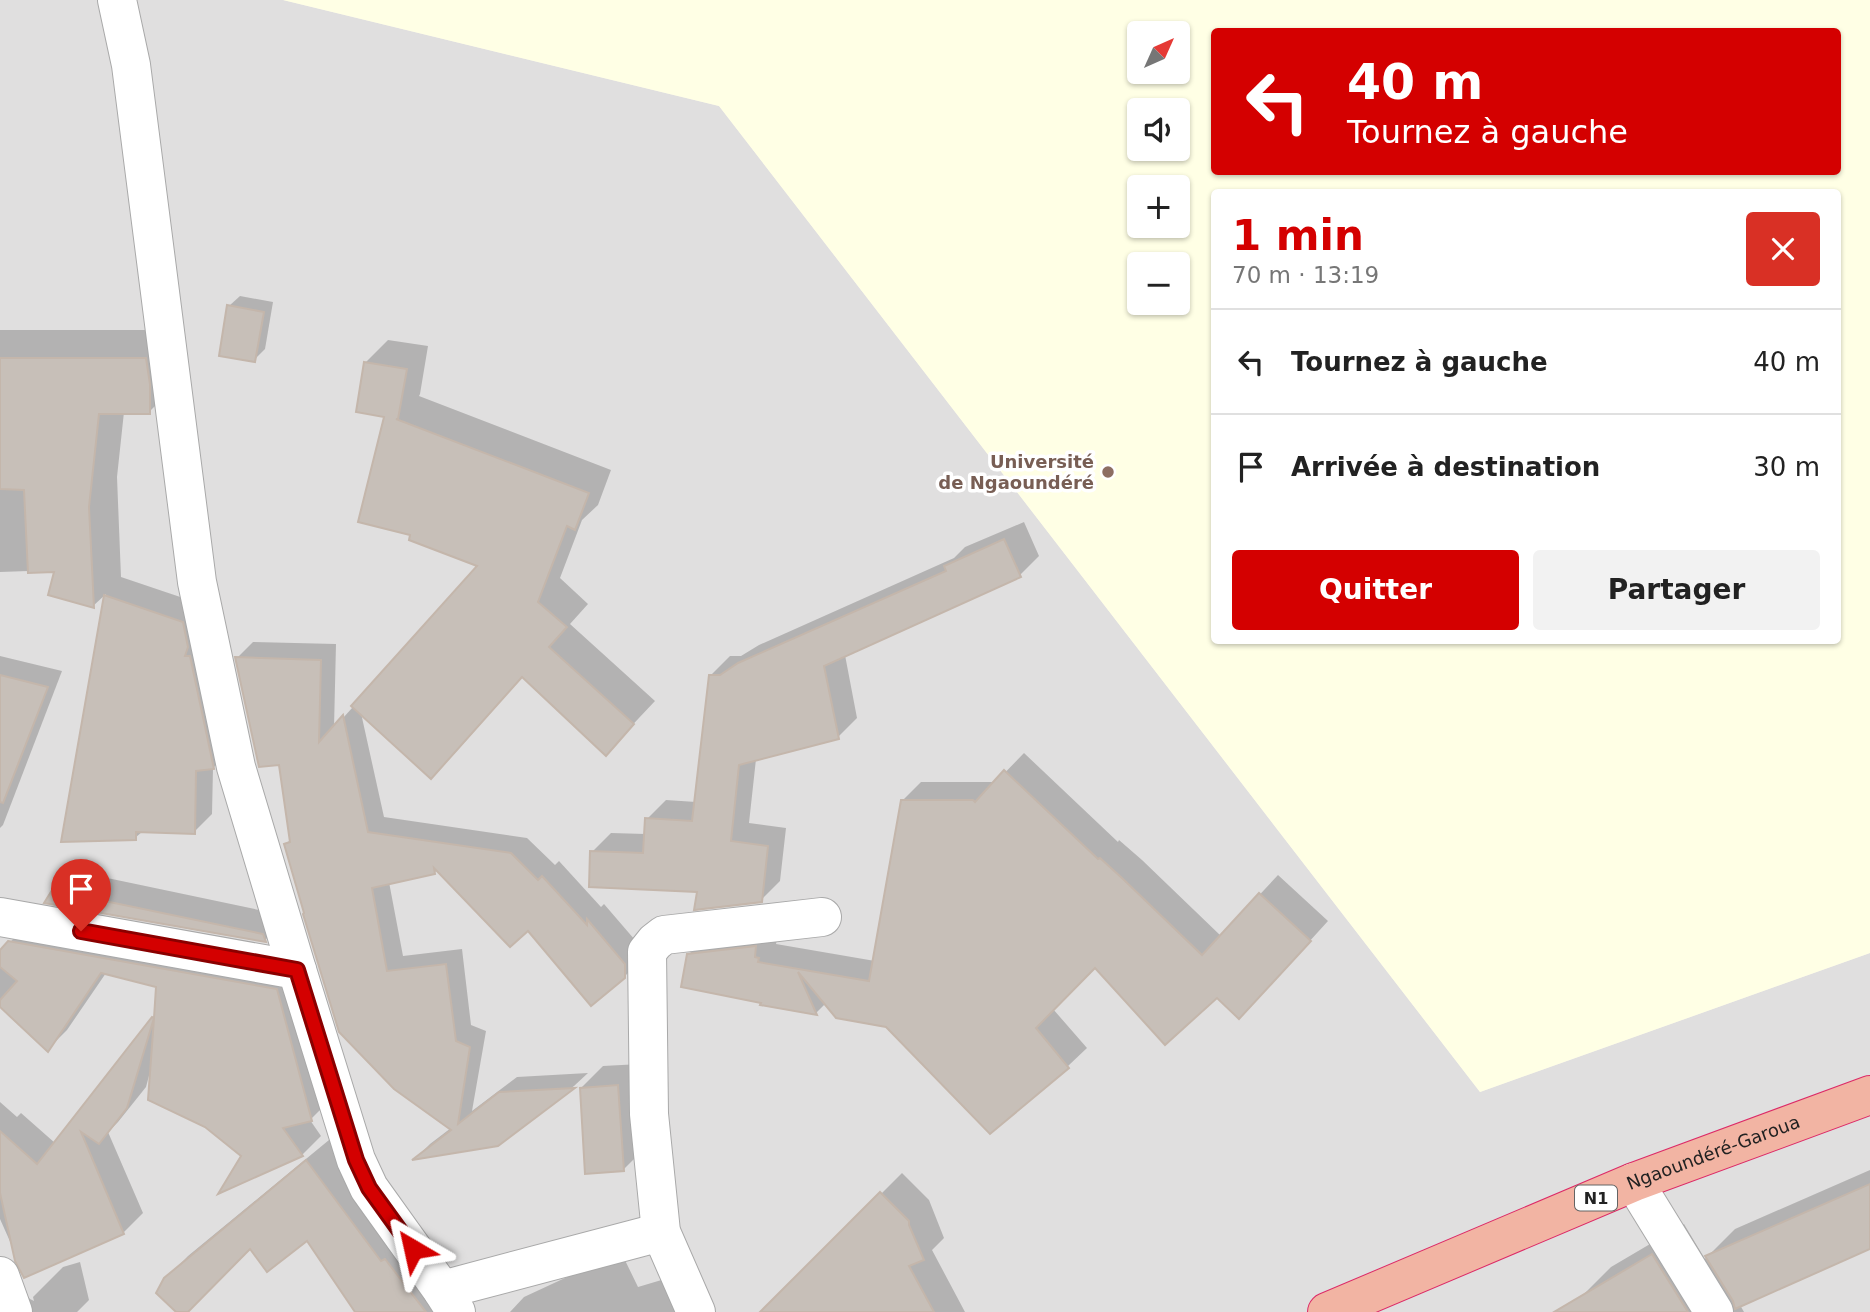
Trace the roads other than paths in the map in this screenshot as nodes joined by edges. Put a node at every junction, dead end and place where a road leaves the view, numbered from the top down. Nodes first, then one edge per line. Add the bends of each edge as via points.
1 (117, 0) edge
2 (0, 917) edge
3 (821, 917) dead end
4 (297, 970) junction
5 (1870, 1095) edge
6 (1634, 1182) junction
7 (661, 1232) junction
8 (0, 1276) edge
9 (449, 1301) edge
10 (13, 1312) edge
11 (696, 1312) edge
12 (1327, 1312) edge
13 (1714, 1312) edge

1 - 4 street via 131,65 197,582 236,767
2 - 4 street
3 - 7 street via 664,935 647,952 648,1103
4 - 9 street via 356,1160 369,1188
5 - 6 highway, Ngaoundéré-Garoua / N1
6 - 12 highway, Ngaoundéré-Garoua / N1
6 - 13 street
7 - 9 street
7 - 11 street
8 - 10 street

